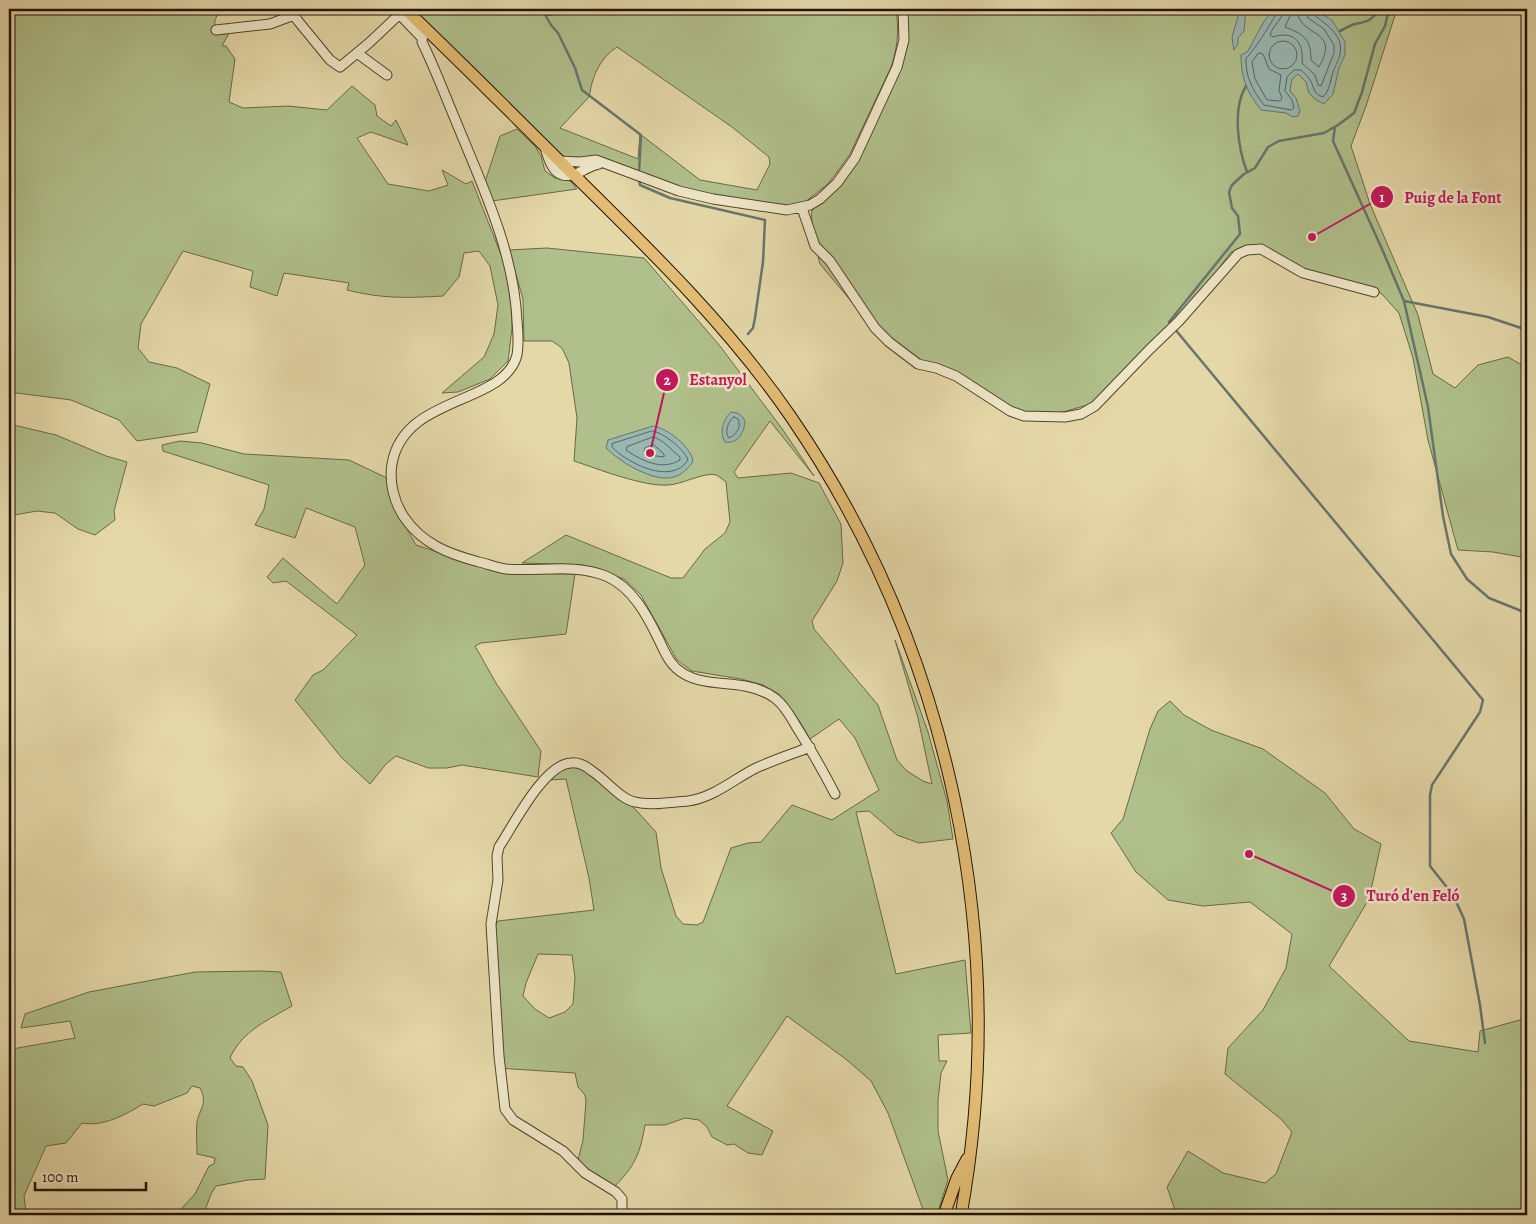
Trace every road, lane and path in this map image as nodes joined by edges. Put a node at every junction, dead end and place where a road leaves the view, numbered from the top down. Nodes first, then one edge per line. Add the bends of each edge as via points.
1 (903, 9) edge
2 (403, 11) edge
3 (293, 12) edge
4 (216, 30) dead end
5 (422, 32) junction
6 (434, 37) junction
7 (424, 47) junction
8 (357, 53) junction
9 (387, 75) dead end
10 (545, 147) junction
11 (560, 161) junction
12 (580, 162) junction
13 (607, 164) junction
14 (588, 168) junction
15 (574, 175) junction
16 (586, 187) junction
17 (802, 208) junction
18 (1374, 292) dead end
19 (810, 747) junction
20 (836, 794) dead end
21 (971, 1154) junction
22 (622, 1215) edge
23 (944, 1215) edge
24 (961, 1215) edge

1 - 17 street via 904,40 898,68 855,158 829,191
2 - 5 main road
2 - 8 street
3 - 4 street via 270,24
3 - 8 street via 330,60 340,67
5 - 6 main road
5 - 7 street
6 - 7 street
6 - 10 main road
7 - 19 street via 499,230 516,295 518,344 512,366 504,377 429,414 409,429 399,442 390,472 396,503 404,518 425,541 462,557 505,569 586,570 621,584 648,619 675,668 702,681 748,686 767,693 787,711
8 - 9 street
10 - 11 main road
10 - 15 street via 554,170 565,176
11 - 12 street
11 - 15 main road
12 - 13 street via 596,160
12 - 15 street
13 - 14 street
13 - 17 street via 694,196 776,209
14 - 15 street
14 - 16 street
15 - 16 main road
16 - 21 main road via 716,321 790,415 838,492 902,626 935,721 951,783 970,886 979,999 978,1067
17 - 18 street via 815,246 830,261 875,328 889,342 918,364 956,376 1010,412 1024,416 1065,417 1081,414 1095,406 1179,321 1238,254 1247,250 1261,249 1303,273
19 - 20 street
19 - 22 street via 754,769 700,798 649,804 626,799 588,767 571,762 560,766 540,783 499,847 491,924 505,1109 513,1120 563,1151 585,1173 616,1192 622,1200
21 - 23 main road via 957,1178
21 - 24 main road

